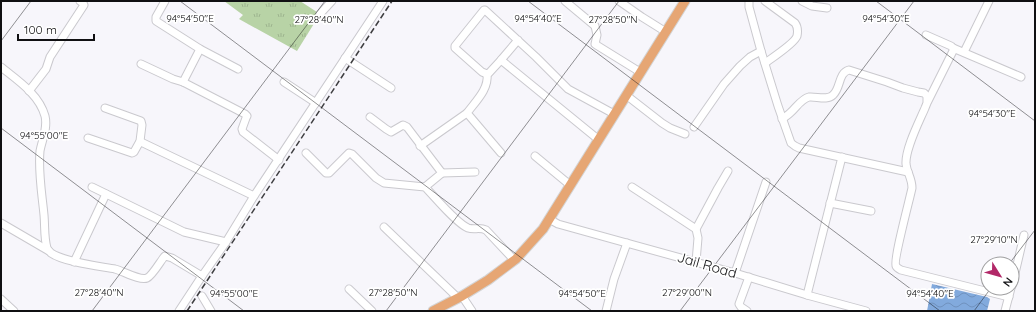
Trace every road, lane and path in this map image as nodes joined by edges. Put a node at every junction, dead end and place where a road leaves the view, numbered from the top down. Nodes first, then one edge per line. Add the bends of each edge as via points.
1 (80, 1) edge
2 (165, 1) edge
3 (332, 1) edge
4 (565, 1) edge
5 (619, 1) edge
6 (686, 1) edge
7 (749, 1) edge
8 (765, 1) edge
9 (802, 1) edge
10 (989, 1) edge
11 (381, 2) edge
12 (827, 8) dead end
13 (320, 14) dead end
14 (666, 32) junction
15 (926, 35) dead end
16 (518, 40) junction
17 (953, 48) junction
18 (200, 49) junction
19 (761, 51) junction
20 (964, 52) junction
21 (345, 58) junction
22 (501, 60) junction
23 (765, 63) junction
24 (141, 64) dead end
25 (1, 67) edge
26 (238, 70) dead end
27 (640, 72) junction
28 (487, 74) junction
29 (1021, 77) dead end
30 (184, 82) junction
31 (284, 82) dead end
32 (391, 88) dead end
33 (29, 91) junction
34 (626, 95) junction
35 (316, 103) junction
36 (927, 103) junction
37 (105, 108) dead end
38 (466, 113) junction
39 (614, 114) junction
40 (782, 116) junction
41 (370, 117) dead end
42 (694, 127) dead end
43 (685, 134) dead end
44 (88, 138) dead end
45 (599, 140) junction
46 (140, 142) junction
47 (420, 146) junction
48 (306, 153) dead end
49 (501, 153) dead end
50 (535, 156) dead end
51 (842, 157) junction
52 (279, 160) junction
53 (728, 171) dead end
54 (475, 172) dead end
55 (908, 172) junction
56 (442, 173) junction
57 (766, 182) dead end
58 (570, 185) junction
59 (92, 187) dead end
60 (425, 187) junction
61 (632, 187) dead end
62 (106, 194) junction
63 (254, 196) junction
64 (830, 203) junction
65 (871, 211) dead end
66 (549, 220) junction
67 (1, 223) edge
68 (384, 227) dead end
69 (696, 229) junction
70 (1024, 235) dead end
71 (226, 242) junction
72 (627, 243) junction
73 (49, 251) junction
74 (1019, 256) edge
75 (514, 260) junction
76 (74, 262) junction
77 (702, 264) junction
78 (735, 273) junction
79 (202, 276) junction
80 (749, 277) junction
81 (349, 289) dead end
82 (807, 295) junction
83 (202, 296) dead end
84 (460, 297) junction
85 (1009, 297) joint
86 (1, 299) edge
87 (14, 311) edge
88 (179, 311) edge
89 (211, 311) edge
90 (372, 311) edge
91 (434, 311) edge
92 (472, 311) edge
93 (606, 311) edge
94 (747, 311) edge
95 (866, 311) edge
96 (1005, 311) edge

1 - 33 street via 84,5 50,57 46,69
2 - 18 street via 156,21
3 - 13 street
4 - 27 street via 595,26 595,44
5 - 14 street
6 - 14 main road
7 - 19 street
8 - 23 street via 798,28 795,38 782,52
9 - 12 street via 812,6
10 - 20 street
11 - 21 street
14 - 27 main road
15 - 17 street
16 - 22 street
16 - 28 street via 484,10 455,47
16 - 39 street via 568,89
17 - 20 street
17 - 36 street
18 - 26 street
18 - 30 street
19 - 23 street
19 - 42 street via 750,57 724,84
20 - 29 street
21 - 32 street
21 - 35 street
22 - 28 street
22 - 45 street
23 - 40 street
24 - 30 street
25 - 33 street
27 - 34 main road
28 - 38 street via 486,87
30 - 52 street via 245,114 243,132
31 - 35 street
33 - 73 street via 42,109 46,125 39,168
34 - 39 main road
34 - 43 street via 662,123
35 - 52 street
36 - 40 street via 927,96 924,93 849,70 843,74 831,97 806,98 789,114
36 - 55 street via 907,154
37 - 46 street via 140,121
38 - 47 street
38 - 49 street
39 - 45 main road
40 - 51 street via 791,143 795,146
41 - 47 street via 391,132 405,125
44 - 46 street via 132,153
45 - 58 main road
46 - 63 street
47 - 56 street
48 - 60 street via 326,173 349,153 384,183
50 - 58 street
51 - 55 street
51 - 64 street
52 - 63 street
53 - 69 street
54 - 56 street
55 - 85 street via 912,188 895,265 901,270
56 - 60 street
57 - 78 street
58 - 66 main road
59 - 62 street
60 - 75 street via 460,223 468,228 486,230
61 - 69 street
62 - 71 street via 184,232
62 - 76 street
63 - 71 street
64 - 65 street
64 - 82 street
66 - 72 street, Jail Road
66 - 75 main road
67 - 73 street
68 - 84 street
69 - 77 street
70 - 74 street
71 - 79 street
72 - 77 street, Jail Road
72 - 93 street
73 - 76 street
75 - 84 main road
76 - 79 street via 120,270 143,279 148,278 167,256
77 - 78 street, Jail Road
78 - 80 street, Jail Road
79 - 88 street
80 - 82 street, Jail Road
80 - 94 street via 739,304
81 - 90 street
82 - 95 street, Jail Road
83 - 89 street
84 - 91 main road
84 - 92 street
85 - 96 street
86 - 87 street

